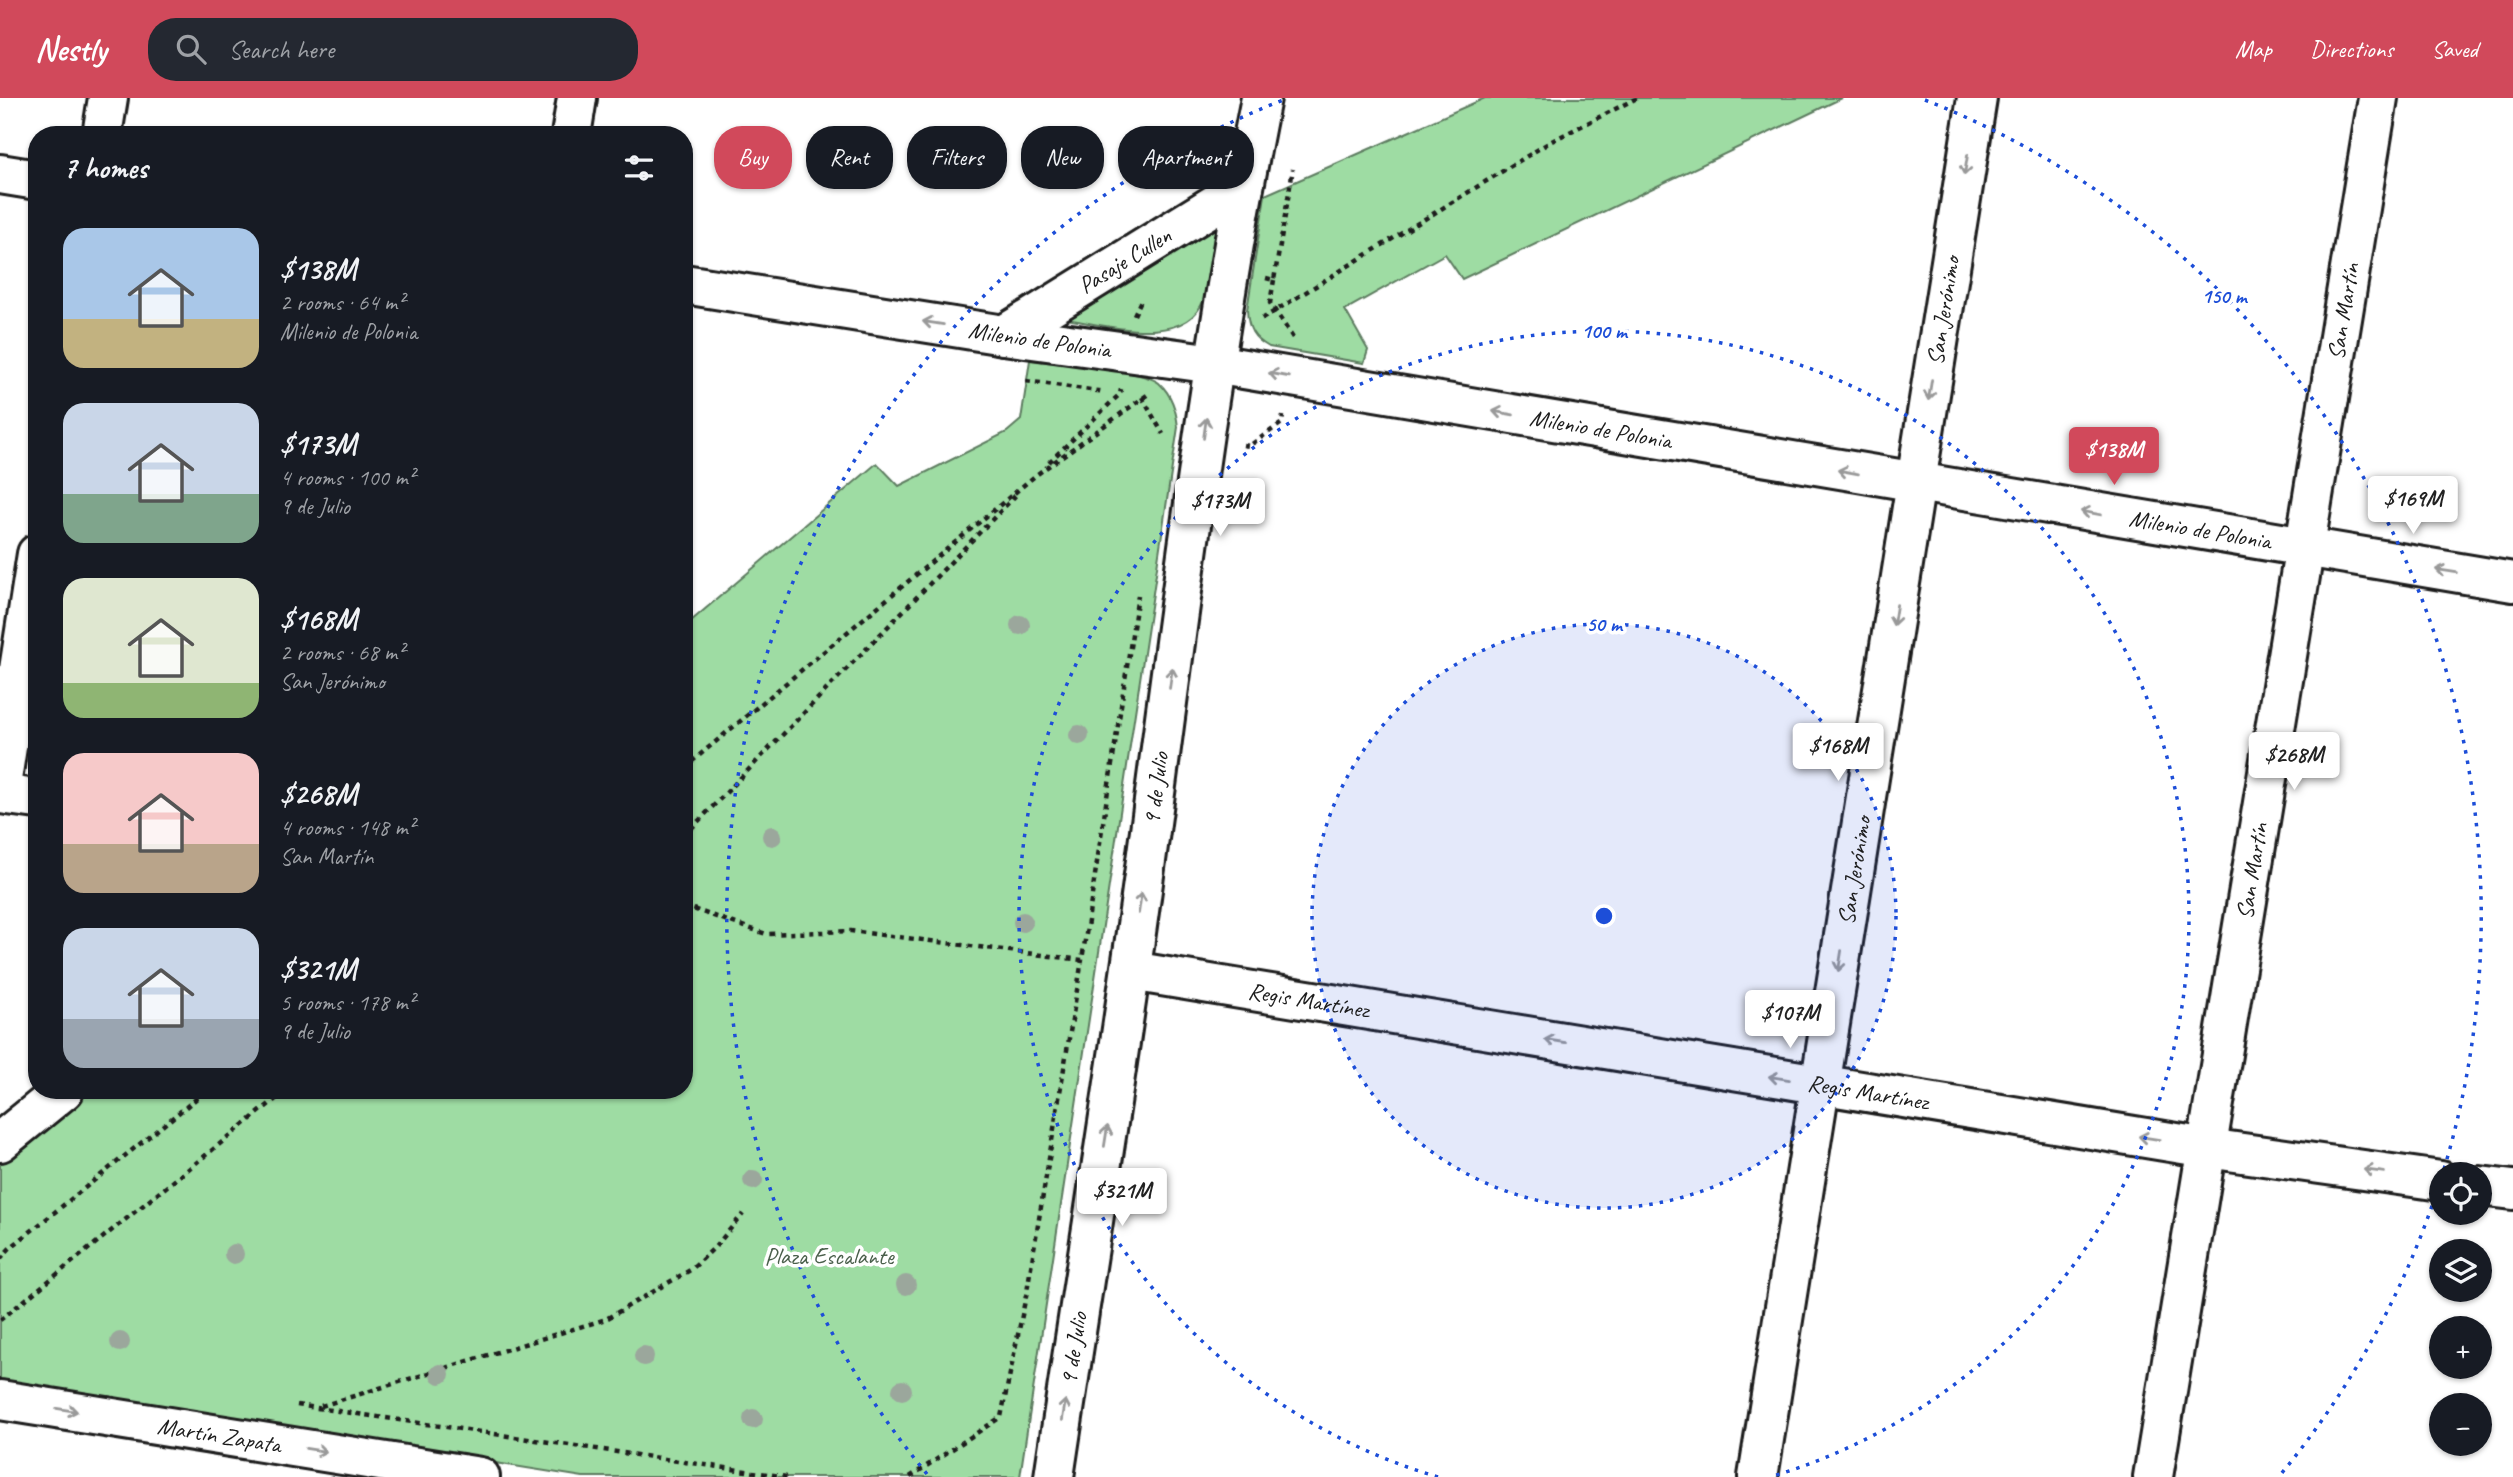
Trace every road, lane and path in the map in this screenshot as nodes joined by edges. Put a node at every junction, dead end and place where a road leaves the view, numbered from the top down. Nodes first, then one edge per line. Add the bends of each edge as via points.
1 (108, 98) edge
2 (577, 98) edge
3 (1261, 98) edge
4 (1637, 98) edge
5 (1976, 98) edge
6 (2378, 98) edge
7 (103, 126) edge
8 (572, 126) edge
9 (1254, 133) edge
10 (1293, 169) dead end
11 (0, 174) edge
12 (28, 179) edge
13 (1240, 189) edge
14 (1243, 189) edge
15 (1230, 272) junction
16 (693, 285) edge
17 (1144, 294) dead end
18 (1004, 335) junction
19 (1126, 352) junction
20 (1209, 358) junction
21 (1026, 382) dead end
22 (1120, 394) junction
23 (1143, 397) junction
24 (1161, 447) dead end
25 (1035, 475) junction
26 (1916, 483) junction
27 (2303, 548) junction
28 (1140, 582) dead end
29 (2513, 582) edge
30 (28, 612) edge
31 (693, 760) edge
32 (0, 793) edge
33 (28, 798) edge
34 (693, 827) edge
35 (693, 909) edge
36 (1082, 960) junction
37 (1131, 971) junction
38 (1821, 1085) junction
39 (53, 1099) edge
40 (196, 1099) edge
41 (276, 1099) edge
42 (0, 1142) edge
43 (2207, 1148) junction
44 (2429, 1179) edge
45 (2492, 1188) edge
46 (2513, 1191) edge
47 (743, 1214) dead end
48 (0, 1259) edge
49 (0, 1320) edge
50 (0, 1400) edge
51 (289, 1404) dead end
52 (316, 1407) junction
53 (356, 1467) edge
54 (480, 1477) edge
55 (788, 1477) edge
56 (910, 1477) edge
57 (1054, 1477) edge
58 (1758, 1477) edge
59 (2152, 1477) edge

1 - 7 street
2 - 8 street
3 - 9 street, 9 de Julio
4 - 20 path via 1550,142
5 -> 26 street, San Jerónimo
6 - 27 street, San Martín
10 - 15 path via 1274,280
11 - 12 street
13 - 18 street, Pasaje Cullen
14 - 15 street, 9 de Julio
15 - 20 street, 9 de Julio
18 -> 16 street, Milenio de Polonia
17 - 19 path via 1132,319
18 - 19 street, Milenio de Polonia
19 - 20 street, Milenio de Polonia
19 - 22 path
20 - 23 path
26 -> 20 street, Milenio de Polonia
37 -> 20 street, 9 de Julio
21 - 22 path
22 - 23 path
22 - 25 path
23 - 24 path via 1163,434
23 - 25 path
25 - 31 path
25 - 34 path
27 -> 26 street, Milenio de Polonia
26 -> 38 street, San Jerónimo
29 -> 27 street, Milenio de Polonia
27 - 43 street, San Martín
28 - 36 path
30 - 32 street
32 - 33 street
35 - 36 path via 766,933 851,931
36 - 56 path via 1027,1291 1001,1417
38 -> 37 street, Regis Martínez
57 -> 37 street, 9 de Julio
43 -> 38 street, Regis Martínez
38 - 58 street, San Jerónimo
39 - 42 street
40 - 48 path
41 - 49 path
44 -> 43 street, Regis Martínez
43 - 59 street, San Martín
45 - 46 street
47 - 52 path via 692,1269 606,1319
50 -> 53 street, Martín Zapata
51 - 52 path
52 - 55 path
53 - 54 street, Martín Zapata

